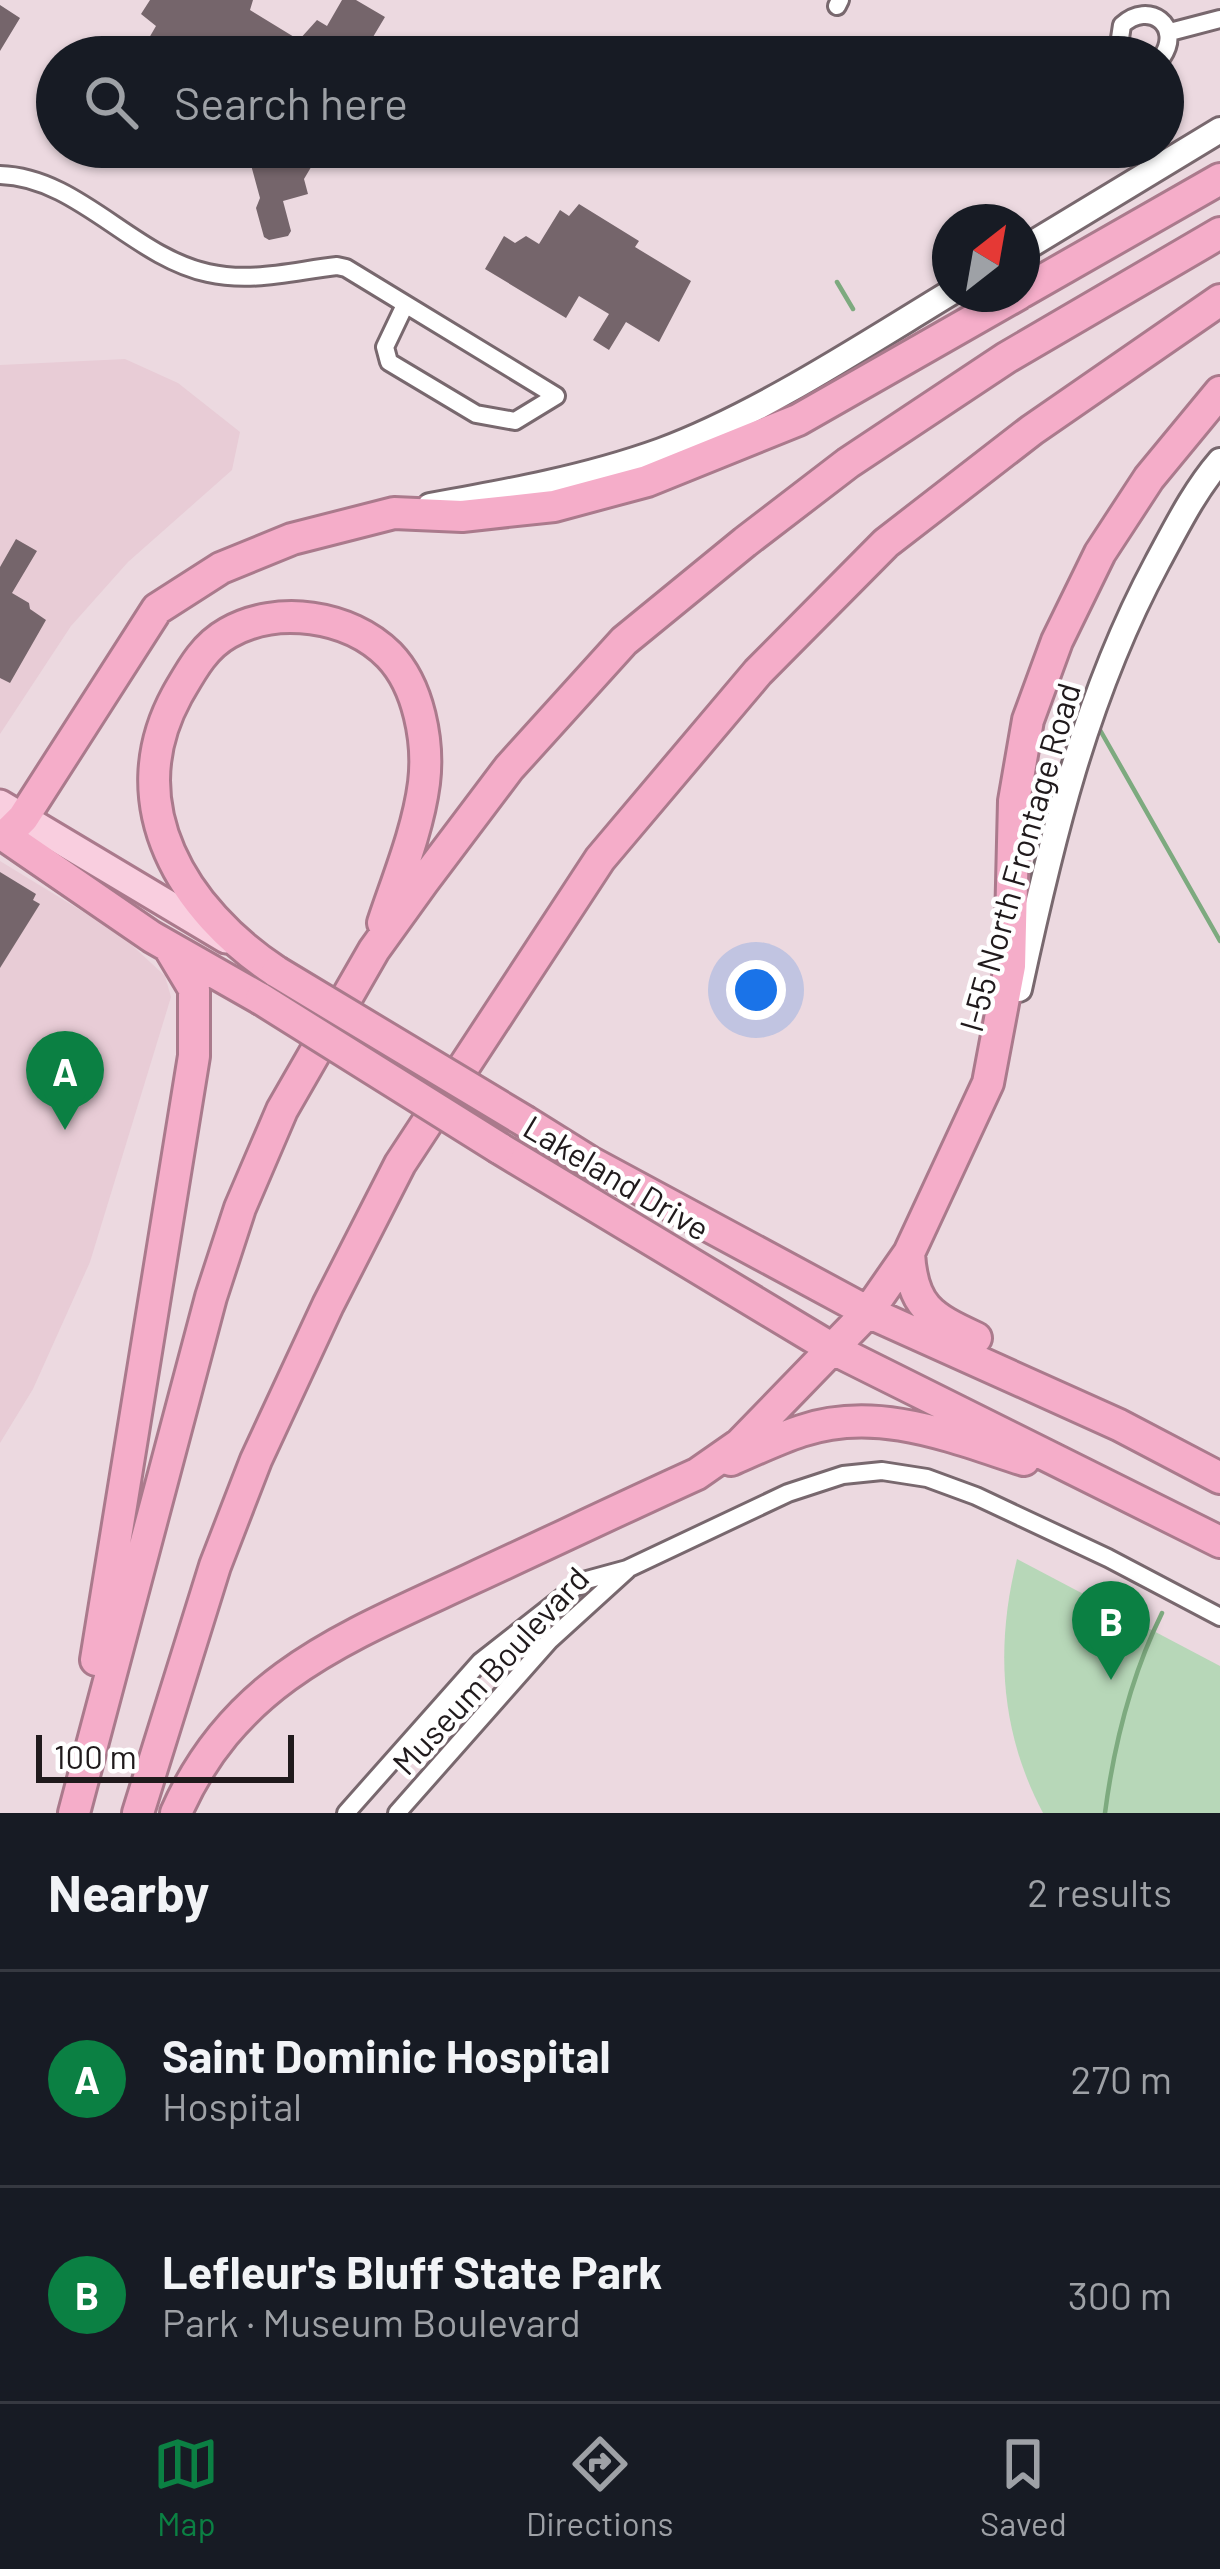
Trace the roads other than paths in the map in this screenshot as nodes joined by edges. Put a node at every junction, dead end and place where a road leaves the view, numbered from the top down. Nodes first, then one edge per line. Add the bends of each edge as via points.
1 (1220, 20) edge
2 (1170, 32) junction
3 (1120, 36) edge
4 (1170, 36) edge
5 (1220, 130) edge
6 (1184, 152) edge
7 (1157, 168) edge
8 (0, 175) edge
9 (1220, 178) edge
10 (1220, 233) edge
11 (1040, 239) edge
12 (1040, 282) edge
13 (1220, 300) edge
14 (932, 303) edge
15 (405, 305) junction
16 (987, 312) edge
17 (1220, 392) edge
18 (1220, 461) edge
19 (394, 513) junction
20 (7, 823) edge
21 (167, 944) junction
22 (239, 947) junction
23 (374, 950) junction
24 (988, 1083) junction
25 (909, 1252) junction
26 (868, 1312) junction
27 (831, 1348) junction
28 (1120, 1425) junction
29 (698, 1474) junction
30 (1220, 1478) edge
31 (1118, 1490) junction
32 (1220, 1542) edge
33 (215, 1566) junction
34 (627, 1569) junction
35 (1220, 1618) edge
36 (72, 1813) edge
37 (118, 1813) edge
38 (138, 1813) edge
39 (176, 1813) edge
40 (346, 1813) edge
41 (397, 1813) edge

1 - 2 street
2 - 3 street via 1158,16 1138,13
2 - 4 street
5 - 6 street
7 - 11 street
8 - 15 street via 58,192 210,274 259,278 337,266
9 - 12 highway
10 - 23 highway via 1006,358 848,464 624,641 509,768
13 - 33 highway via 886,543 758,672 600,859 400,1165 256,1460
14 - 19 street via 727,422 661,451 549,485
15 - 15 street via 521,373 556,396 515,421 476,414 443,396 388,362 385,347
16 - 19 highway via 798,420 647,482 554,506
17 - 24 highway via 1100,553 1028,720 1014,801 1010,966
18 - 24 street, I-55 North Frontage Road via 1154,569 1099,689
19 - 20 highway via 258,550 157,609
20 - 21 highway, Lakeland Drive
20 - 22 main road, Lakeland Drive
21 - 27 highway, Lakeland Drive, bridge
21 - 36 highway via 194,988 194,1056
22 - 23 highway via 182,880 164,844 154,802 157,754 197,659 227,633 268,617 308,616 356,633 389,656 424,735 424,783
22 - 26 highway, Lakeland Drive, bridge via 590,1162
23 - 36 highway via 281,1110 240,1208
24 - 25 highway
25 - 26 highway
25 - 28 highway via 910,1279 930,1313
26 - 27 highway
26 - 28 highway, Lakeland Drive
27 - 29 highway via 740,1444
27 - 31 highway, Lakeland Drive
28 - 30 highway, Lakeland Drive
29 - 31 highway via 805,1430 864,1419 941,1432
29 - 39 highway via 380,1618 293,1669 233,1720
31 - 32 highway, Lakeland Drive
33 - 37 highway via 149,1712
33 - 38 highway
34 - 35 street, Museum Boulevard via 815,1481 882,1471 976,1496
34 - 40 street, Museum Boulevard via 583,1581 480,1662
34 - 41 street, Museum Boulevard via 550,1640

